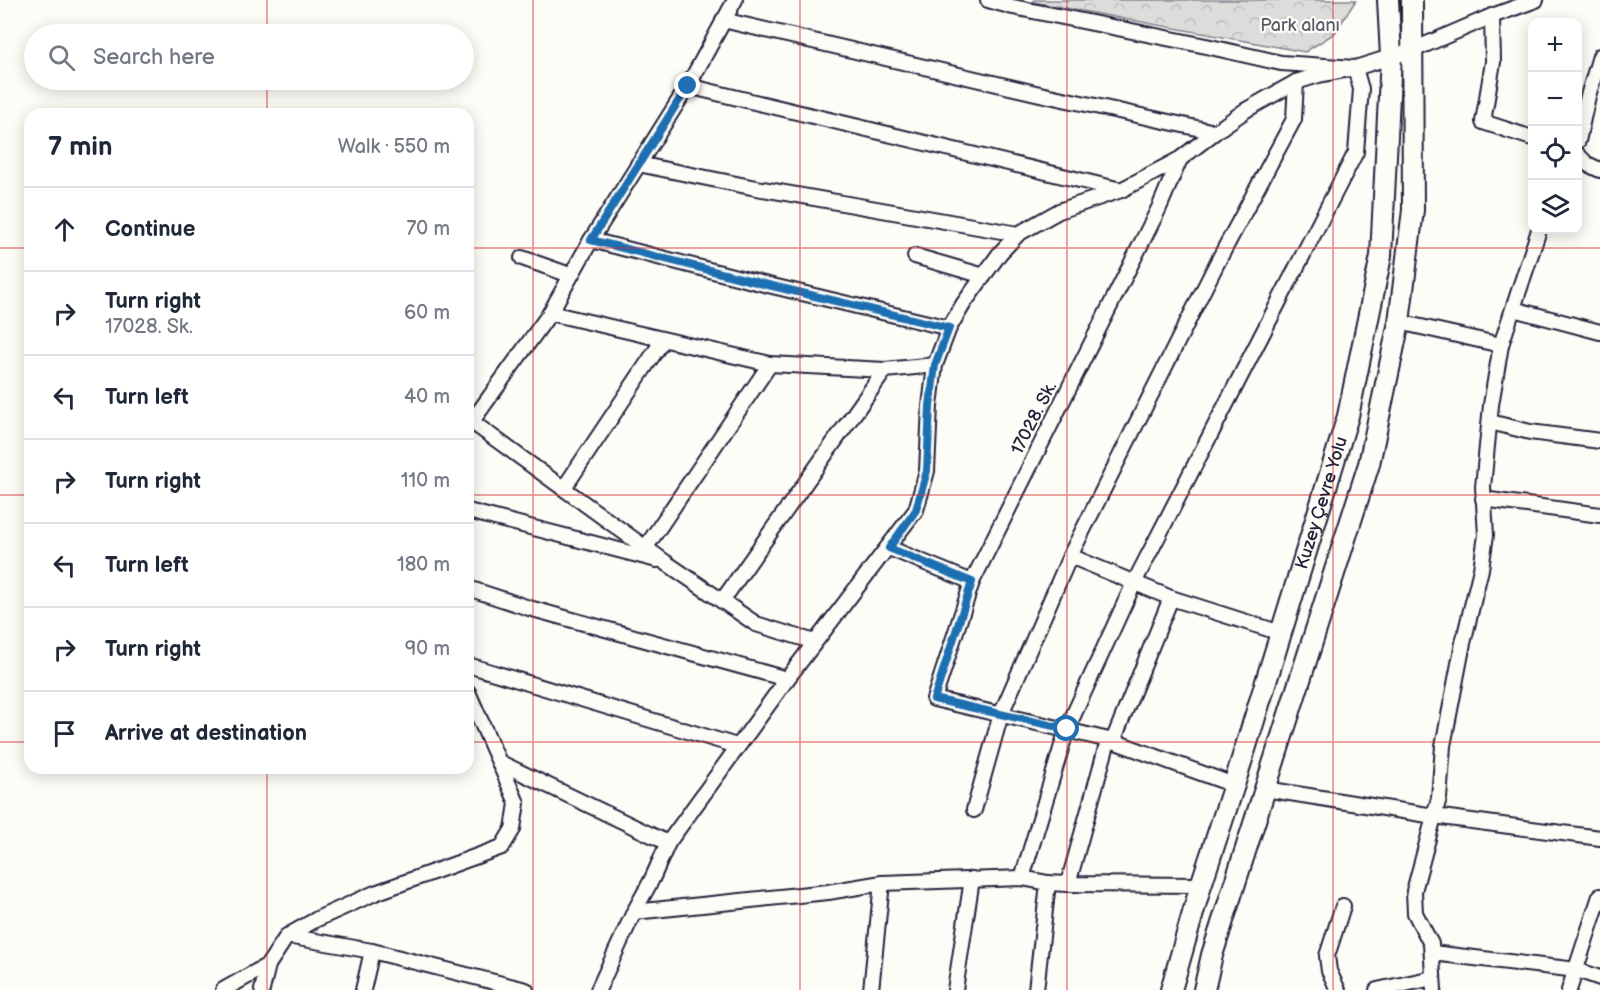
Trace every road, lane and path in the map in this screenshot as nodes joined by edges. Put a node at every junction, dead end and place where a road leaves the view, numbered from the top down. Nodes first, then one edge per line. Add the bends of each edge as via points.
1 (735, 0) edge
2 (988, 0) edge
3 (1388, 0) edge
4 (1412, 0) edge
5 (1536, 0) edge
6 (1027, 5) edge
7 (1492, 16) junction
8 (723, 20) junction
9 (1413, 50) junction
10 (1391, 56) junction
11 (1600, 56) edge
12 (1355, 68) junction
13 (1296, 82) junction
14 (688, 86) junction
15 (1581, 126) edge
16 (1215, 132) junction
17 (1528, 136) edge
18 (1180, 159) junction
19 (1582, 159) edge
20 (638, 164) junction
21 (1600, 170) edge
22 (1121, 190) junction
23 (1018, 234) junction
24 (1538, 234) edge
25 (591, 240) junction
26 (915, 256) dead end
27 (522, 258) dead end
28 (570, 275) junction
29 (984, 276) junction
30 (1513, 309) junction
31 (550, 313) junction
32 (1400, 322) junction
33 (949, 328) junction
34 (1600, 332) edge
35 (663, 340) junction
36 (1501, 345) junction
37 (770, 364) junction
38 (935, 365) junction
39 (885, 370) junction
40 (474, 419) edge
41 (1490, 422) junction
42 (474, 428) edge
43 (1600, 441) edge
44 (564, 488) junction
45 (1483, 499) junction
46 (474, 513) edge
47 (1600, 515) edge
48 (646, 547) junction
49 (889, 548) junction
50 (1070, 556) junction
51 (665, 562) junction
52 (972, 582) junction
53 (1134, 583) junction
54 (474, 590) edge
55 (1171, 598) junction
56 (722, 601) junction
57 (1281, 633) junction
58 (815, 642) junction
59 (474, 667) edge
60 (787, 679) junction
61 (474, 705) edge
62 (1001, 714) junction
63 (1067, 729) junction
64 (1111, 741) junction
65 (737, 746) junction
66 (501, 763) junction
67 (1234, 784) junction
68 (1265, 789) junction
69 (974, 810) dead end
70 (1434, 816) junction
71 (1600, 838) edge
72 (668, 843) junction
73 (1022, 878) junction
74 (972, 879) junction
75 (882, 883) junction
76 (1048, 883) junction
77 (1068, 884) junction
78 (1201, 885) junction
79 (1600, 896) edge
80 (1343, 906) dead end
81 (634, 912) junction
82 (287, 936) junction
83 (372, 951) junction
84 (1432, 953) junction
85 (268, 965) junction
86 (1577, 970) junction
87 (1600, 978) edge
88 (1434, 984) edge
89 (223, 990) edge
90 (262, 990) edge
91 (363, 990) edge
92 (526, 990) edge
93 (598, 990) edge
94 (871, 990) edge
95 (955, 990) edge
96 (1036, 990) edge
97 (1171, 990) edge
98 (1204, 990) edge
99 (1338, 990) edge
100 (1377, 990) edge
101 (1569, 990) edge

1 - 8 street
2 - 6 street
3 - 10 highway, Kuzey Çevre Yolu
4 - 9 highway, Kuzey Çevre Yolu
5 - 7 street
6 - 12 street via 1281,63
7 - 9 street
7 - 17 street via 1493,62 1483,122
8 - 14 street
8 - 16 street
9 - 10 street
9 - 32 highway, Kuzey Çevre Yolu via 1413,210
10 - 12 street
10 - 57 highway, Kuzey Çevre Yolu via 1381,256 1348,416
11 - 15 street
12 - 13 street
12 - 53 street via 1361,89 1356,152
13 - 16 street
13 - 50 street via 1294,119
14 - 20 street
14 - 22 street
16 - 18 street
18 - 22 street
18 - 52 street, 17028. Sk.
19 - 21 street
20 - 23 street
20 - 25 street
22 - 23 street via 1059,211
23 - 29 street
24 - 30 street
25 - 28 street
25 - 33 street
26 - 29 street
27 - 28 street
28 - 31 street
29 - 33 street
30 - 34 street
30 - 36 street
31 - 35 street
31 - 40 street
32 - 36 street
32 - 68 highway, Kuzey Çevre Yolu via 1369,464
33 - 38 street
35 - 37 street
35 - 44 street
36 - 41 street
37 - 39 street
37 - 48 street
38 - 39 street
38 - 49 street via 927,471 916,510
39 - 56 street
41 - 43 street via 1530,432
41 - 45 street
42 - 44 street
44 - 48 street
45 - 47 street
45 - 70 street via 1486,535 1481,569 1443,746
46 - 51 street
48 - 51 street
49 - 52 street
49 - 58 street
50 - 53 street
50 - 62 street
51 - 56 street
52 - 62 street, 17028. Sk. via 934,699
53 - 55 street
53 - 63 street
54 - 60 street
55 - 57 street
55 - 64 street
56 - 58 street via 756,624
57 - 67 highway, Kuzey Çevre Yolu
58 - 60 street
59 - 65 street
60 - 65 street
61 - 66 street
62 - 63 street
62 - 69 street
63 - 64 street
63 - 73 street
64 - 67 street
64 - 77 street
65 - 72 street
66 - 72 street
66 - 82 street via 518,803 513,829 502,847 375,893
67 - 78 highway, Kuzey Çevre Yolu
68 - 70 street
68 - 98 highway, Kuzey Çevre Yolu
70 - 71 street
70 - 84 street via 1414,891 1415,913
72 - 81 street
73 - 74 street
73 - 76 street
74 - 75 street
74 - 95 street
75 - 81 street
75 - 94 street
76 - 77 street
76 - 96 street
77 - 78 street
78 - 97 highway, Kuzey Çevre Yolu
79 - 86 street
80 - 99 street via 1327,957
81 - 93 street
82 - 83 street
82 - 85 street
83 - 91 street
83 - 92 street
84 - 86 street
84 - 88 street
85 - 89 street
85 - 90 street
86 - 87 street
86 - 101 street
88 - 100 street

